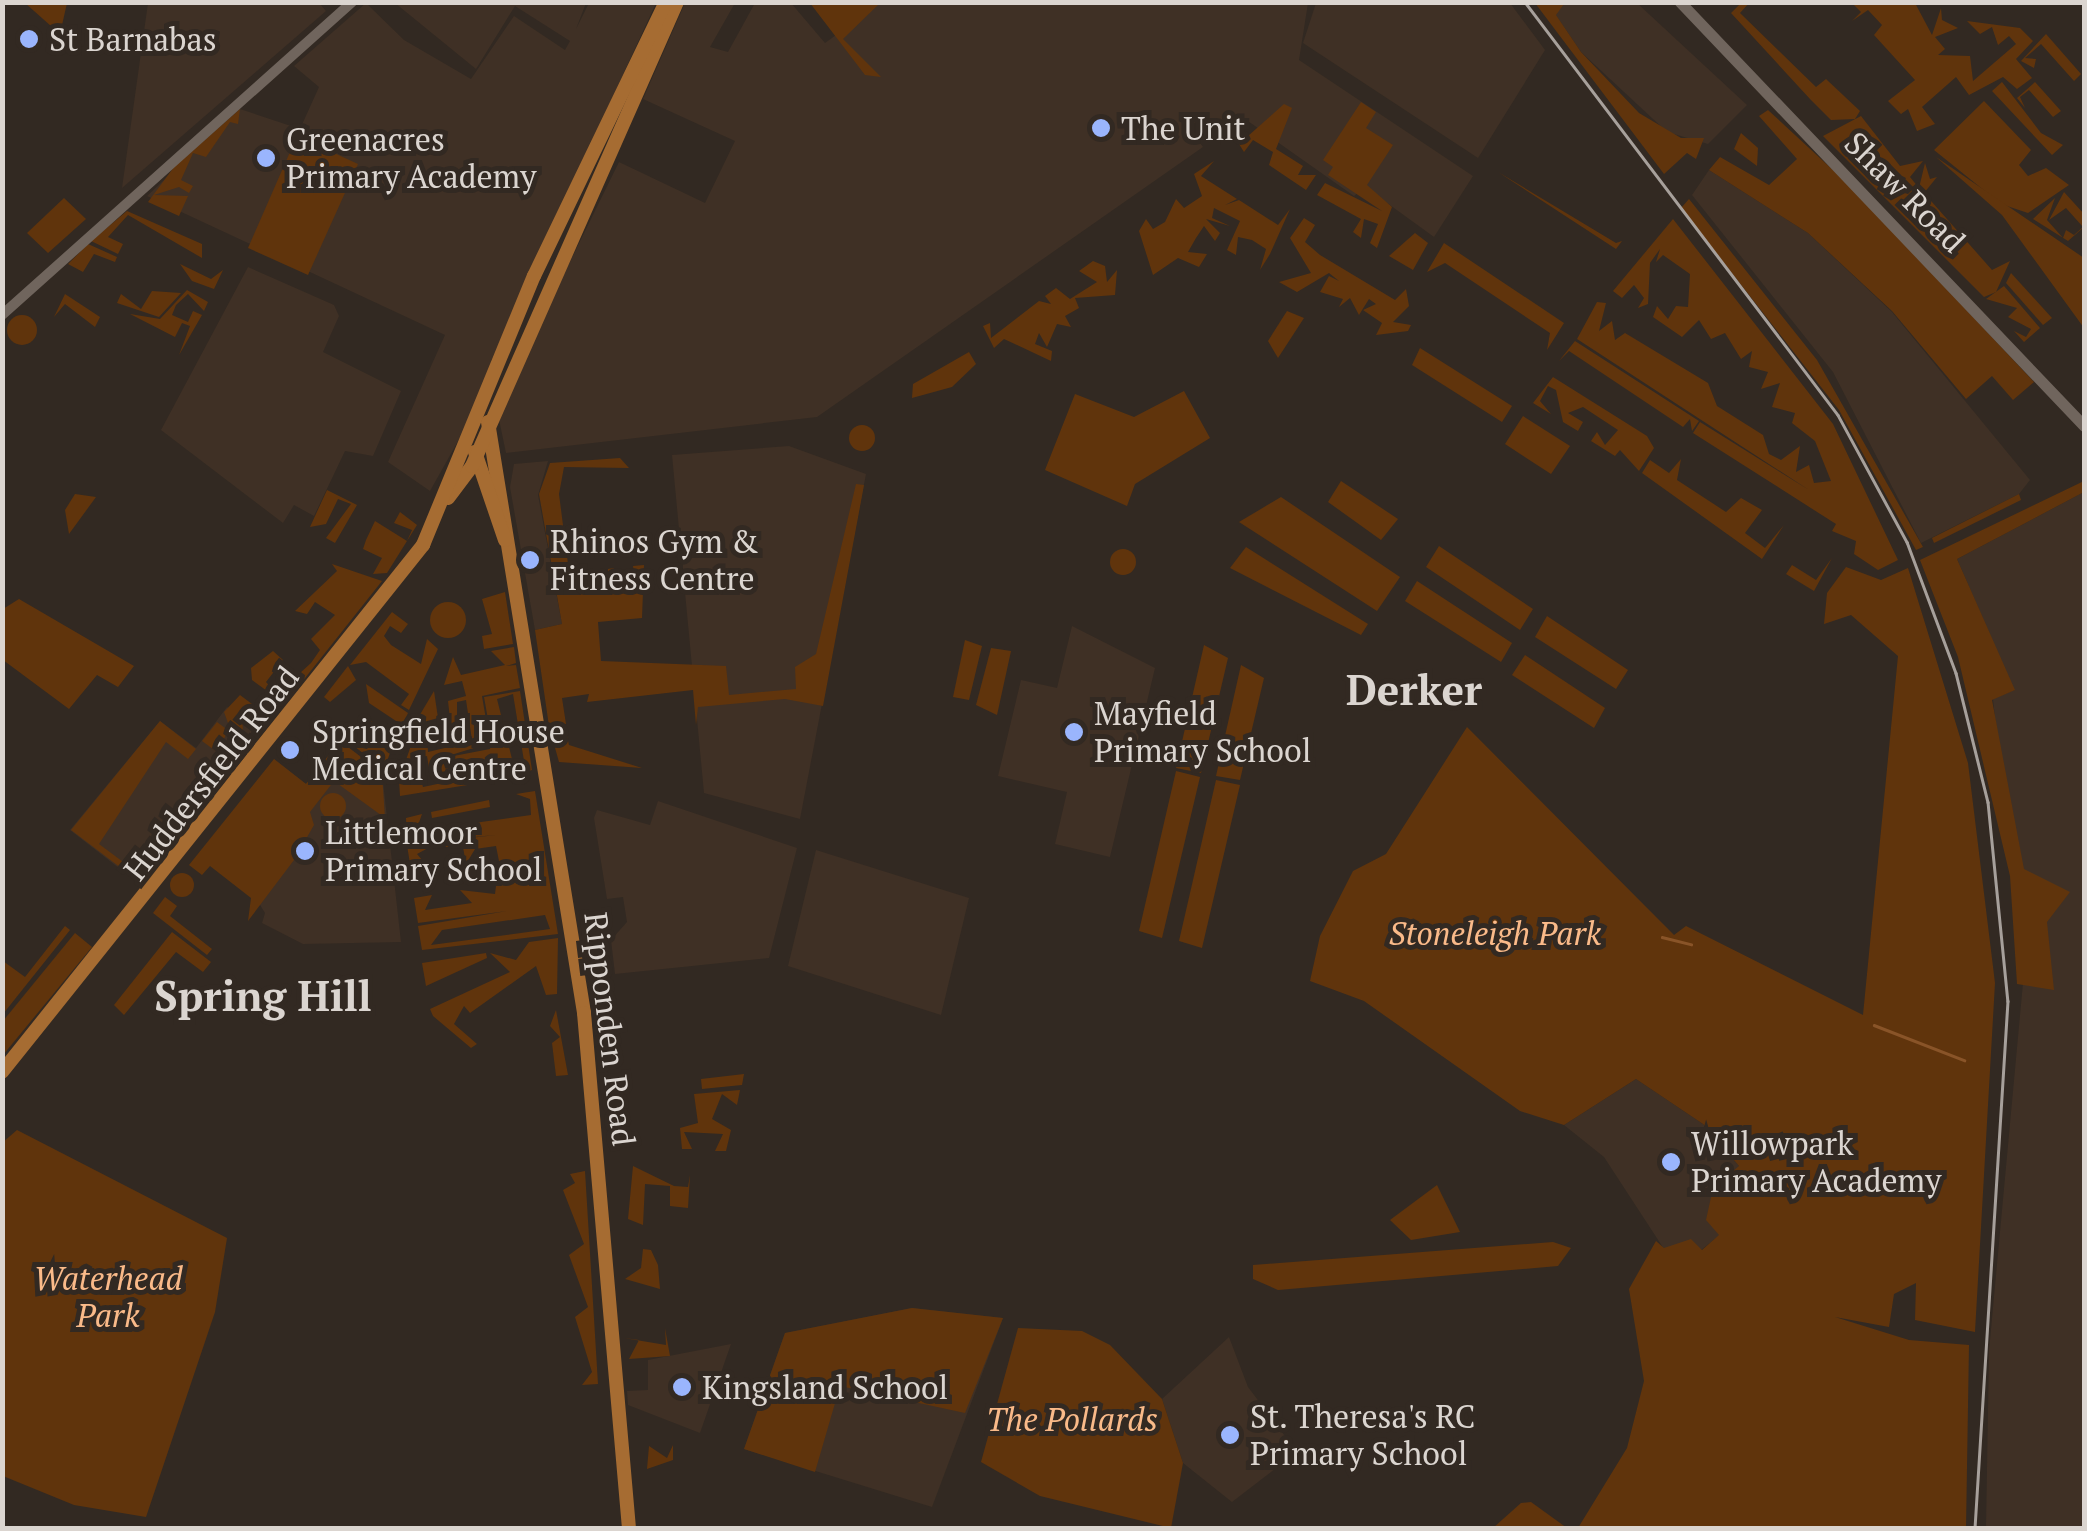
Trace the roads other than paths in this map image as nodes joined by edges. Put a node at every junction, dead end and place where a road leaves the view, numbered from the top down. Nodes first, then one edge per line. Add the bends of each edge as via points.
1 (352, 2) edge
2 (666, 2) edge
3 (678, 2) edge
4 (1680, 2) edge
5 (2, 315) edge
6 (488, 422) junction
7 (2084, 426) edge
8 (475, 446) junction
9 (494, 450) junction
10 (453, 495) junction
11 (488, 503) junction
12 (506, 540) junction
13 (2, 1072) edge
14 (629, 1528) edge

1 - 5 street
2 - 8 main road, Huddersfield Road via 534,276
3 - 6 main road, Huddersfield Road
4 - 7 main road, Shaw Road
6 - 8 main road, Huddersfield Road
6 - 9 main road, Ripponden Road
8 - 9 main road
8 - 10 main road, Huddersfield Road
8 - 11 main road, Ripponden Road
9 - 12 main road, Ripponden Road
10 - 11 main road
10 - 13 main road, Huddersfield Road via 390,593
11 - 12 main road, Ripponden Road
12 - 14 main road, Ripponden Road via 584,1013

